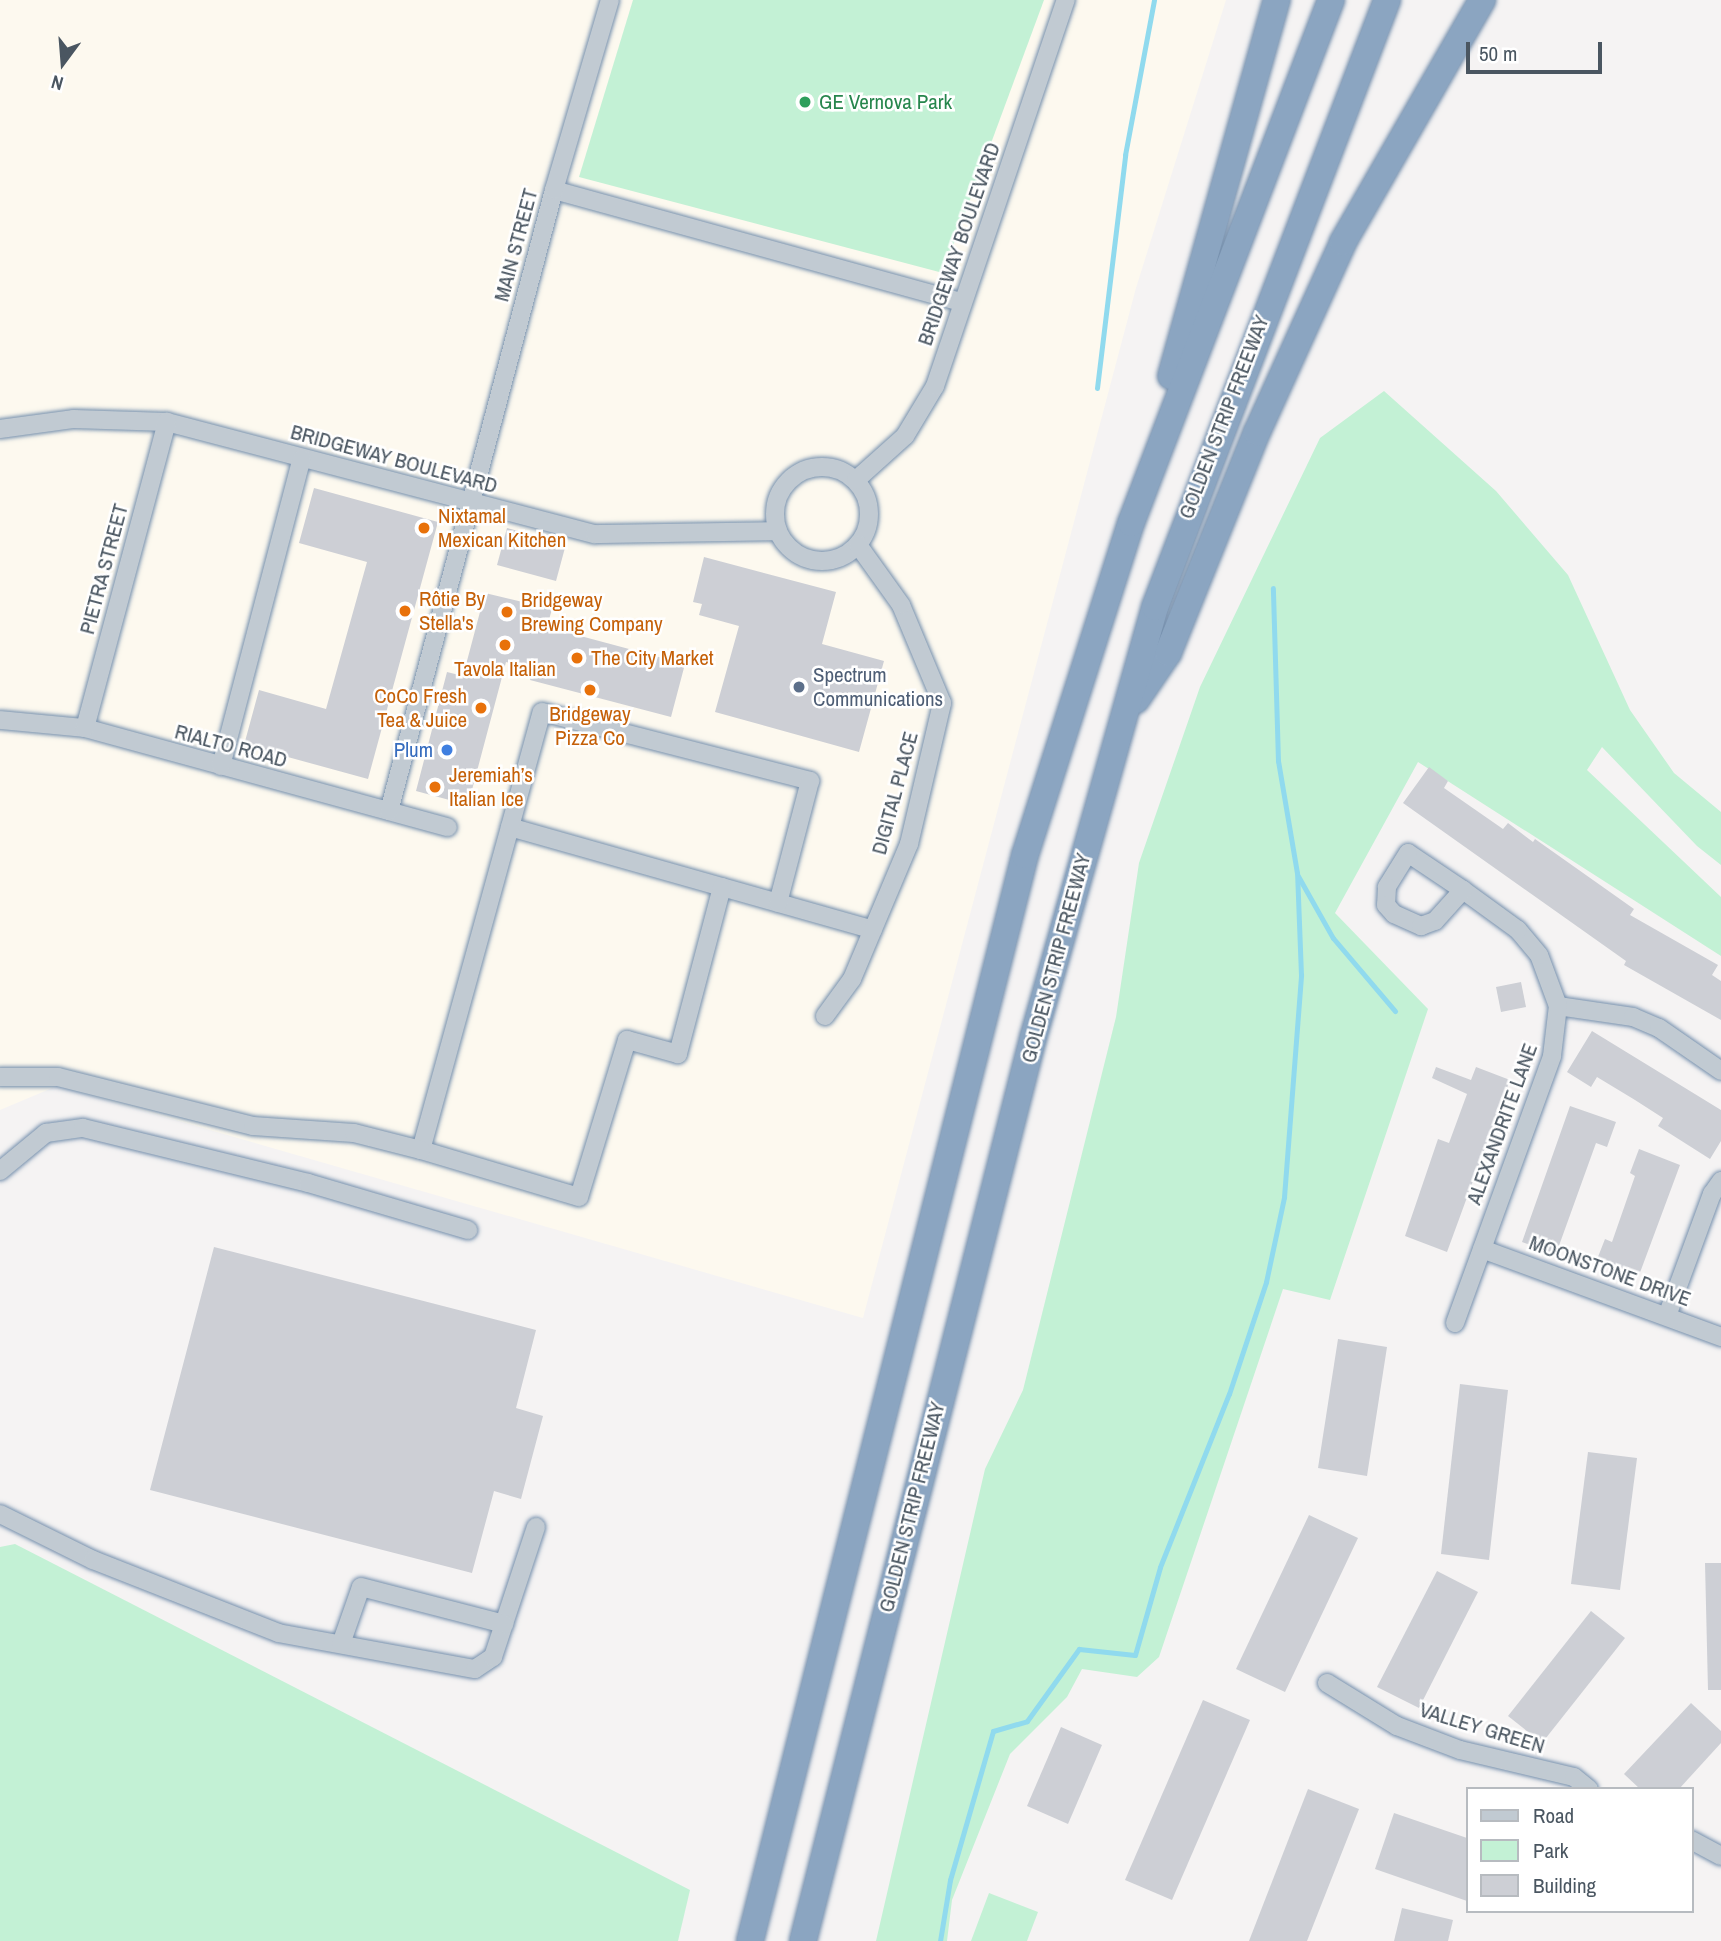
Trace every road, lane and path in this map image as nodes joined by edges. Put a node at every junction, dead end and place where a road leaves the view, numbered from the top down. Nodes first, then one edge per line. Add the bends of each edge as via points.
1 (610, 0) edge
2 (1066, 0) edge
3 (1277, 0) edge
4 (1331, 0) edge
5 (1387, 0) edge
6 (1482, 0) edge
7 (554, 190) junction
8 (960, 302) junction
9 (167, 422) junction
10 (0, 429) edge
11 (302, 458) junction
12 (856, 480) junction
13 (470, 503) junction
14 (1131, 523) junction
15 (778, 531) junction
16 (858, 545) junction
17 (1123, 719) junction
18 (0, 720) edge
19 (85, 728) junction
20 (221, 766) junction
21 (389, 811) junction
22 (448, 827) dead end
23 (510, 827) junction
24 (722, 887) junction
25 (1463, 890) junction
26 (778, 904) junction
27 (873, 930) junction
28 (1558, 1006) junction
29 (825, 1016) dead end
30 (1721, 1071) edge
31 (0, 1077) edge
32 (421, 1150) junction
33 (0, 1171) edge
34 (1718, 1192) edge
35 (468, 1230) dead end
36 (1482, 1249) junction
37 (1667, 1316) junction
38 (1455, 1323) dead end
39 (1721, 1337) edge
40 (0, 1514) edge
41 (536, 1527) dead end
42 (504, 1624) junction
43 (341, 1644) junction
44 (1327, 1683) dead end
45 (1586, 1787) edge
46 (1693, 1841) edge
47 (1721, 1856) edge
48 (750, 1941) edge
49 (803, 1941) edge

1 - 7 street, MAIN STREET
2 - 8 street, BRIDGEWAY BOULEVARD
3 - 14 highway
4 - 14 highway
5 - 17 highway, GOLDEN STRIP FREEWAY via 1185,519
6 - 17 highway via 1343,242 1257,432 1168,653
7 - 8 street
7 - 13 street, MAIN STREET
8 - 12 street, BRIDGEWAY BOULEVARD via 935,386 905,436
9 - 10 street, BRIDGEWAY BOULEVARD via 74,419
9 - 11 street, BRIDGEWAY BOULEVARD
9 - 19 street, PIETRA STREET
11 - 13 street, BRIDGEWAY BOULEVARD
11 - 20 street
12 - 15 street via 827,466 796,474 777,500
12 - 16 street via 869,505 868,526
13 - 15 street, BRIDGEWAY BOULEVARD via 595,534
13 - 21 street, MAIN STREET
14 - 48 highway via 1004,934
15 - 16 street via 787,545 814,561 838,558
16 - 27 street, DIGITAL PLACE via 901,605 942,703 909,844
17 - 49 highway, GOLDEN STRIP FREEWAY via 1030,1051
18 - 19 street, RIALTO ROAD
19 - 20 street, RIALTO ROAD
20 - 21 street, RIALTO ROAD
21 - 22 street, RIALTO ROAD
23 - 24 street
23 - 26 street via 542,712 810,781
23 - 32 street
24 - 26 street
24 - 32 street via 678,1054 627,1040 579,1198
25 - 25 street, ALEXANDRITE LANE via 1408,853 1387,887 1386,905 1394,914 1421,926 1435,921
25 - 28 street, ALEXANDRITE LANE via 1518,930 1539,956
26 - 27 street
27 - 29 street, DIGITAL PLACE via 852,979
28 - 30 street via 1633,1017 1659,1028
28 - 36 street, ALEXANDRITE LANE via 1552,1056
31 - 32 street via 58,1077 253,1126 354,1133
33 - 35 street via 46,1133 83,1128 308,1183
34 - 37 street
36 - 37 street, MOONSTONE DRIVE
36 - 38 street, ALEXANDRITE LANE
37 - 39 street, MOONSTONE DRIVE
40 - 43 street via 93,1560 278,1633
41 - 42 street
42 - 43 street via 493,1657 475,1669
42 - 43 street via 360,1587
44 - 45 street, VALLEY GREEN via 1397,1726 1460,1750 1574,1777
46 - 47 street

